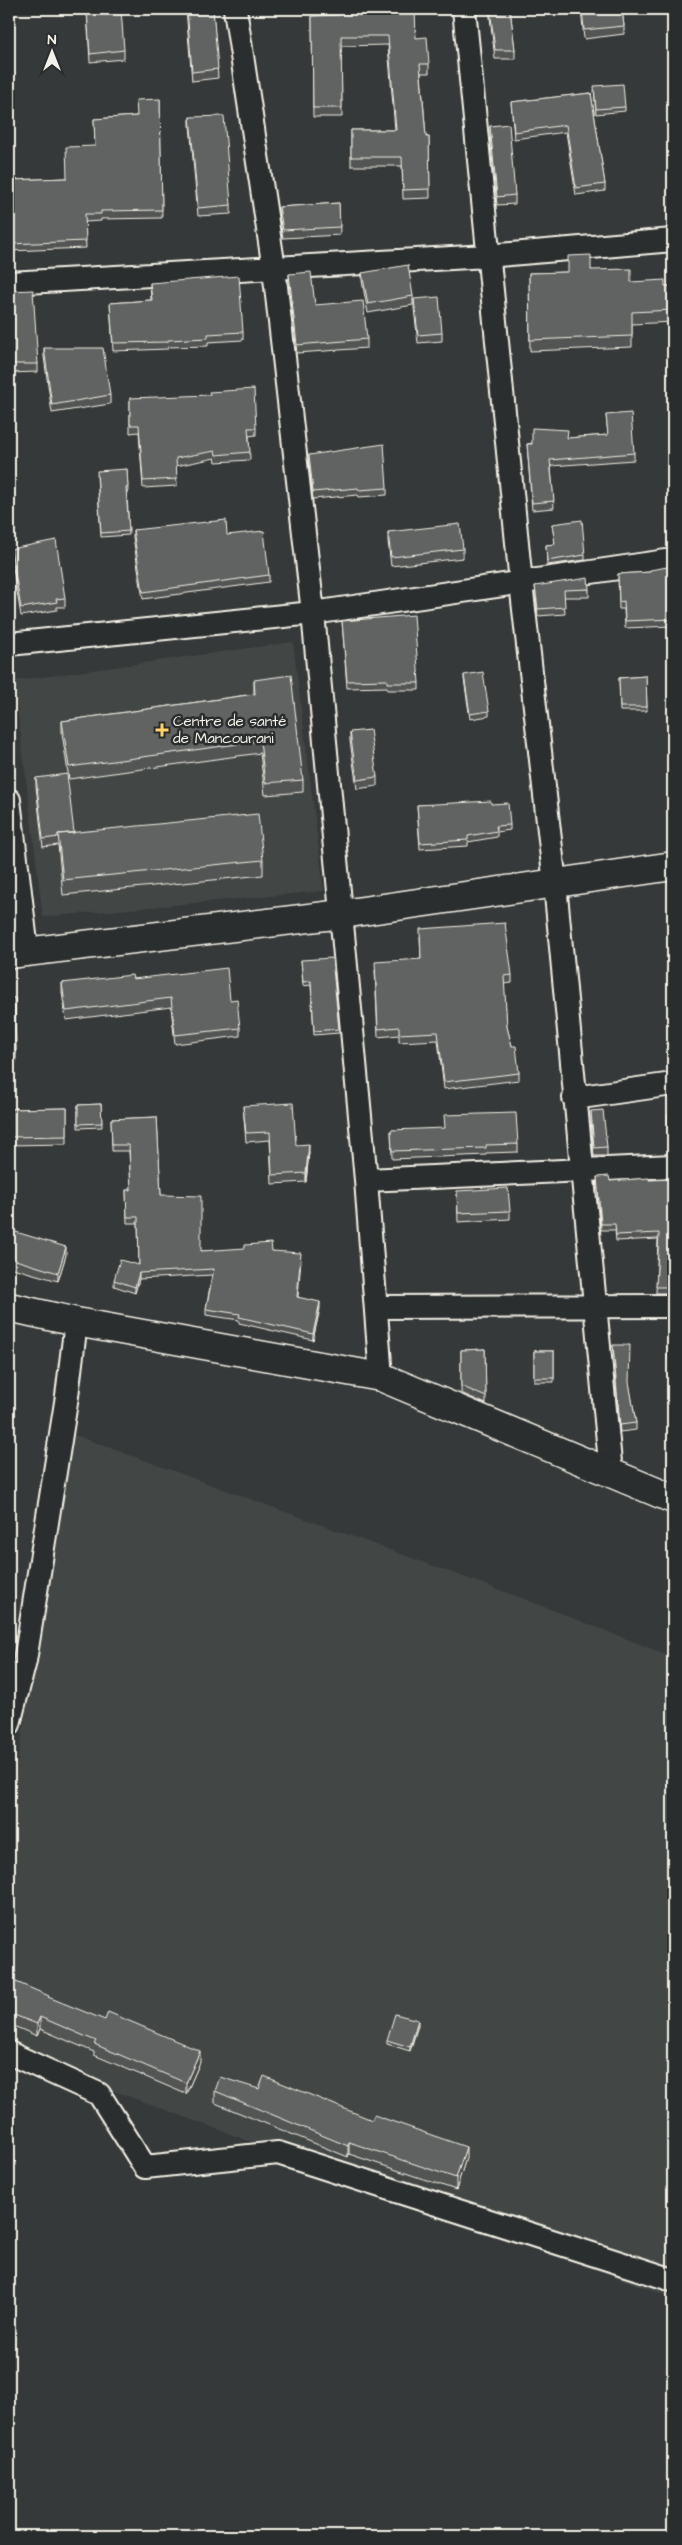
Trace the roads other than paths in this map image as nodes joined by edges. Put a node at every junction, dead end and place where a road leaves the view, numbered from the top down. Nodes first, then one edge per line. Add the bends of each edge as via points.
1 (235, 9) edge
2 (464, 9) edge
3 (673, 240) edge
4 (487, 256) junction
5 (274, 269) junction
6 (9, 283) edge
7 (673, 560) edge
8 (520, 583) junction
9 (313, 613) junction
10 (9, 644) edge
11 (9, 800) edge
12 (673, 866) edge
13 (555, 884) junction
14 (342, 914) junction
15 (18, 952) edge
16 (673, 1084) edge
17 (574, 1098) junction
18 (673, 1166) edge
19 (582, 1171) junction
20 (366, 1180) junction
21 (597, 1306) junction
22 (673, 1306) edge
23 (376, 1307) junction
24 (9, 1308) edge
25 (76, 1322) junction
26 (381, 1377) junction
27 (611, 1473) junction
28 (673, 1499) edge
29 (17, 1658) edge
30 (9, 1724) edge
31 (9, 2052) edge
32 (673, 2280) edge

1 - 5 street
2 - 4 street
3 - 4 street
4 - 5 street
4 - 8 street
5 - 6 street
5 - 9 street
7 - 8 street
8 - 9 street
8 - 13 street
9 - 10 street
9 - 14 street
11 - 15 street
12 - 13 street
13 - 14 street
13 - 17 street
14 - 15 street
14 - 20 street
16 - 17 street
17 - 19 street
18 - 19 street
19 - 20 street
19 - 21 street
20 - 23 street
21 - 22 street
21 - 23 street
21 - 27 street
23 - 26 street
24 - 25 street
25 - 26 street
25 - 29 street via 67,1396
26 - 27 street
27 - 28 street
29 - 30 street
31 - 32 street via 99,2094 145,2168 278,2153

